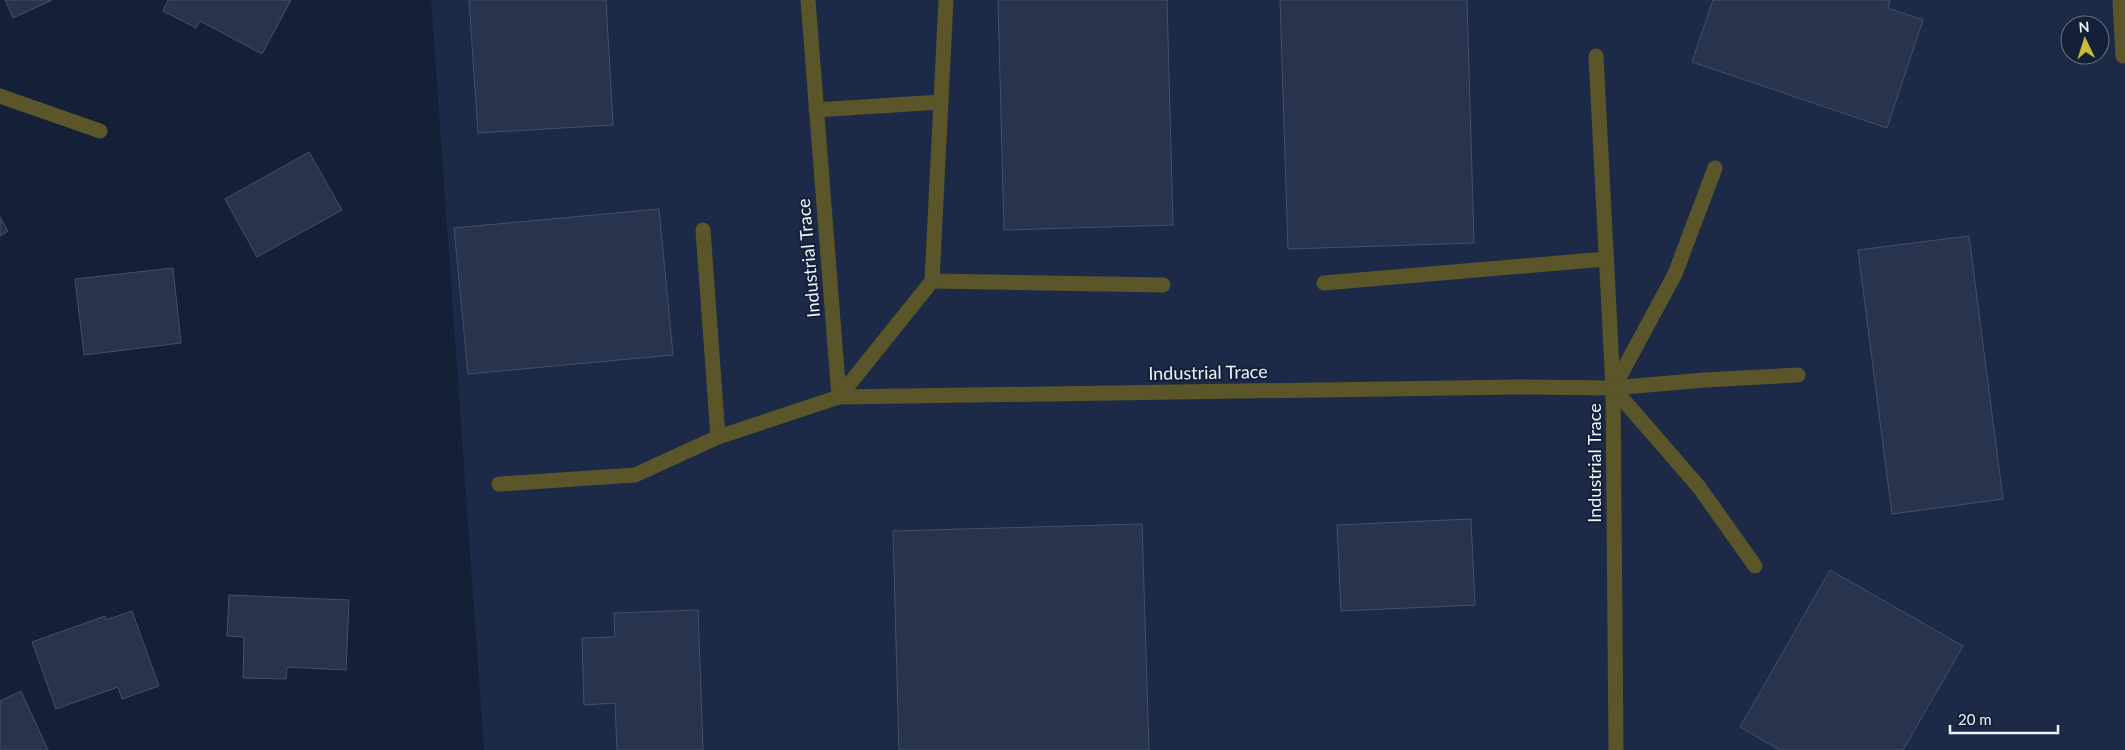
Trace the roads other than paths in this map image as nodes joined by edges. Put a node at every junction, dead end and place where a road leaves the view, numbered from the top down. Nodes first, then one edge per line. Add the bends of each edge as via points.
1 (808, 0) edge
2 (946, 0) edge
3 (2120, 0) edge
4 (1596, 56) dead end
5 (2123, 56) dead end
6 (0, 96) edge
7 (941, 102) junction
8 (816, 110) junction
9 (100, 131) dead end
10 (1715, 168) dead end
11 (704, 230) dead end
12 (1606, 259) junction
13 (932, 281) junction
14 (1324, 283) dead end
15 (1164, 286) dead end
16 (1798, 375) dead end
17 (1613, 388) junction
18 (839, 397) junction
19 (718, 437) junction
20 (499, 484) dead end
21 (1755, 566) dead end
22 (1616, 750) edge

1 - 8 street, Industrial Trace
2 - 7 street
3 - 5 street
4 - 12 street
6 - 9 street
7 - 8 street
7 - 13 street
8 - 18 street, Industrial Trace
10 - 17 street via 1675,274
11 - 19 street
12 - 14 street
12 - 17 street
13 - 15 street
13 - 18 street
16 - 17 street
17 - 18 street, Industrial Trace
17 - 21 street via 1699,487
17 - 22 street, Industrial Trace
18 - 19 street
19 - 20 street via 635,475

